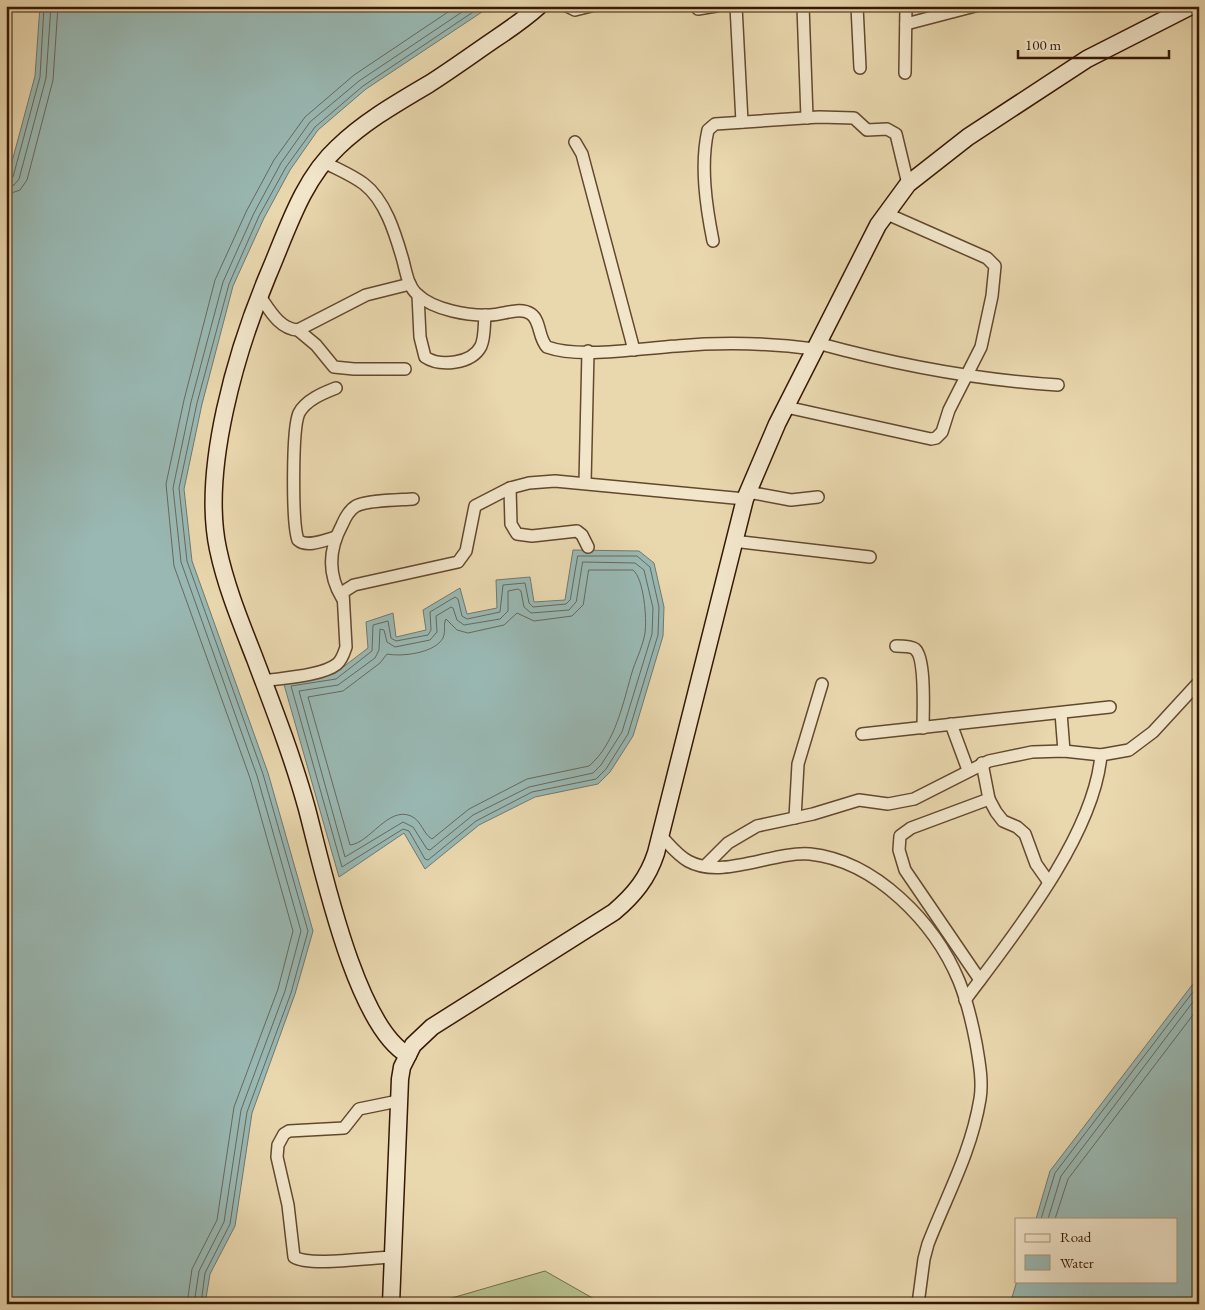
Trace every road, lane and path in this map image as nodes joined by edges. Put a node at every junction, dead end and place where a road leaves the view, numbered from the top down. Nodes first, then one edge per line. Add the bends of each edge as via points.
1 (539, 6) edge
2 (566, 6) edge
3 (591, 6) edge
4 (698, 6) edge
5 (716, 6) edge
6 (736, 6) edge
7 (803, 6) edge
8 (857, 6) edge
9 (906, 6) edge
10 (975, 6) edge
11 (1191, 6) edge
12 (906, 24) junction
13 (860, 68) dead end
14 (905, 73) dead end
15 (807, 118) junction
16 (742, 122) junction
17 (575, 142) dead end
18 (324, 162) junction
19 (908, 184) junction
20 (885, 213) junction
21 (713, 241) dead end
22 (410, 284) junction
23 (259, 295) junction
24 (418, 295) junction
25 (485, 316) junction
26 (298, 330) junction
27 (816, 346) junction
28 (634, 350) junction
29 (588, 351) junction
30 (405, 369) dead end
31 (967, 377) junction
32 (1058, 385) dead end
33 (336, 388) dead end
34 (786, 407) junction
35 (585, 483) junction
36 (510, 488) junction
37 (747, 495) junction
38 (818, 497) dead end
39 (413, 499) dead end
40 (336, 537) junction
41 (733, 541) junction
42 (588, 547) dead end
43 (870, 557) dead end
44 (342, 598) junction
45 (896, 646) dead end
46 (263, 681) junction
47 (1199, 682) edge
48 (822, 684) dead end
49 (1110, 707) dead end
50 (1062, 712) junction
51 (951, 724) junction
52 (923, 728) junction
53 (862, 734) dead end
54 (1064, 751) junction
55 (1101, 756) junction
56 (982, 764) junction
57 (968, 770) junction
58 (989, 799) junction
59 (794, 818) junction
60 (660, 835) junction
61 (705, 866) junction
62 (1048, 881) junction
63 (980, 980) junction
64 (965, 1000) junction
65 (408, 1055) junction
66 (398, 1101) junction
67 (394, 1257) junction
68 (391, 1304) edge
69 (918, 1304) edge

1 - 18 street via 518,24 363,126
2 - 3 street via 575,10
4 - 5 street via 698,9
6 - 16 street
7 - 15 street
8 - 13 street
9 - 12 street
10 - 12 street
11 - 19 street via 1121,40 1059,76 968,137
12 - 14 street
15 - 16 street
15 - 19 street via 854,118 867,130 892,131 898,138
16 - 21 street via 715,124 708,130 706,188
17 - 28 street via 582,154
18 - 22 street via 358,180 372,192 394,231
18 - 23 street via 300,200
19 - 20 street
20 - 27 street via 865,246
20 - 31 street via 993,263 995,271 988,322
22 - 24 street
22 - 26 street via 366,295
23 - 26 street via 280,322
23 - 46 street via 239,353 225,414 216,474 214,517 225,578
24 - 25 street via 443,308
24 - 25 street via 421,346 424,358 429,360 456,362 472,356 482,344
25 - 29 street via 529,312 537,322 547,348
26 - 30 street via 334,367
27 - 28 street via 679,345
27 - 31 street
27 - 34 street
28 - 29 street
29 - 35 street
31 - 32 street
31 - 34 street via 949,410 942,432 936,438
33 - 40 street via 316,397 299,414 294,468 298,540 312,543
34 - 37 street
35 - 36 street via 543,482
35 - 37 street
36 - 42 street via 511,524 517,534 532,536 577,531
36 - 44 street via 475,506 466,551 458,562 348,587
37 - 38 street via 791,500
37 - 41 street
39 - 40 street via 355,507
40 - 44 street via 332,548 332,569
41 - 43 street
41 - 60 street
44 - 46 street via 346,647 336,665 325,670
45 - 52 street via 917,652 921,669
46 - 65 street via 298,775 327,886 350,957 378,1022 393,1044
47 - 55 street via 1141,743 1129,750
48 - 59 street via 798,764
49 - 50 street
50 - 51 street
50 - 54 street
51 - 52 street
51 - 57 street
52 - 53 street
54 - 55 street
54 - 56 street via 1009,756
55 - 62 street via 1092,800
56 - 57 street
56 - 58 street
57 - 59 street via 914,799 888,804 859,800
58 - 62 street via 1003,821 1025,834 1036,864
58 - 63 street via 911,828 900,836 898,842 905,870
59 - 61 street via 746,831 728,843
60 - 61 street via 687,860
60 - 65 street via 646,878 625,903 432,1027
61 - 64 street via 730,866 809,854 860,870 894,894 921,921 951,965
62 - 63 street
63 - 64 street
64 - 69 street via 978,1057 980,1098 964,1161 928,1244
65 - 66 street via 402,1067
66 - 67 street
66 - 67 street via 359,1109 344,1128 289,1131 281,1139 277,1157 288,1205 294,1256 301,1260 320,1261
67 - 68 street

